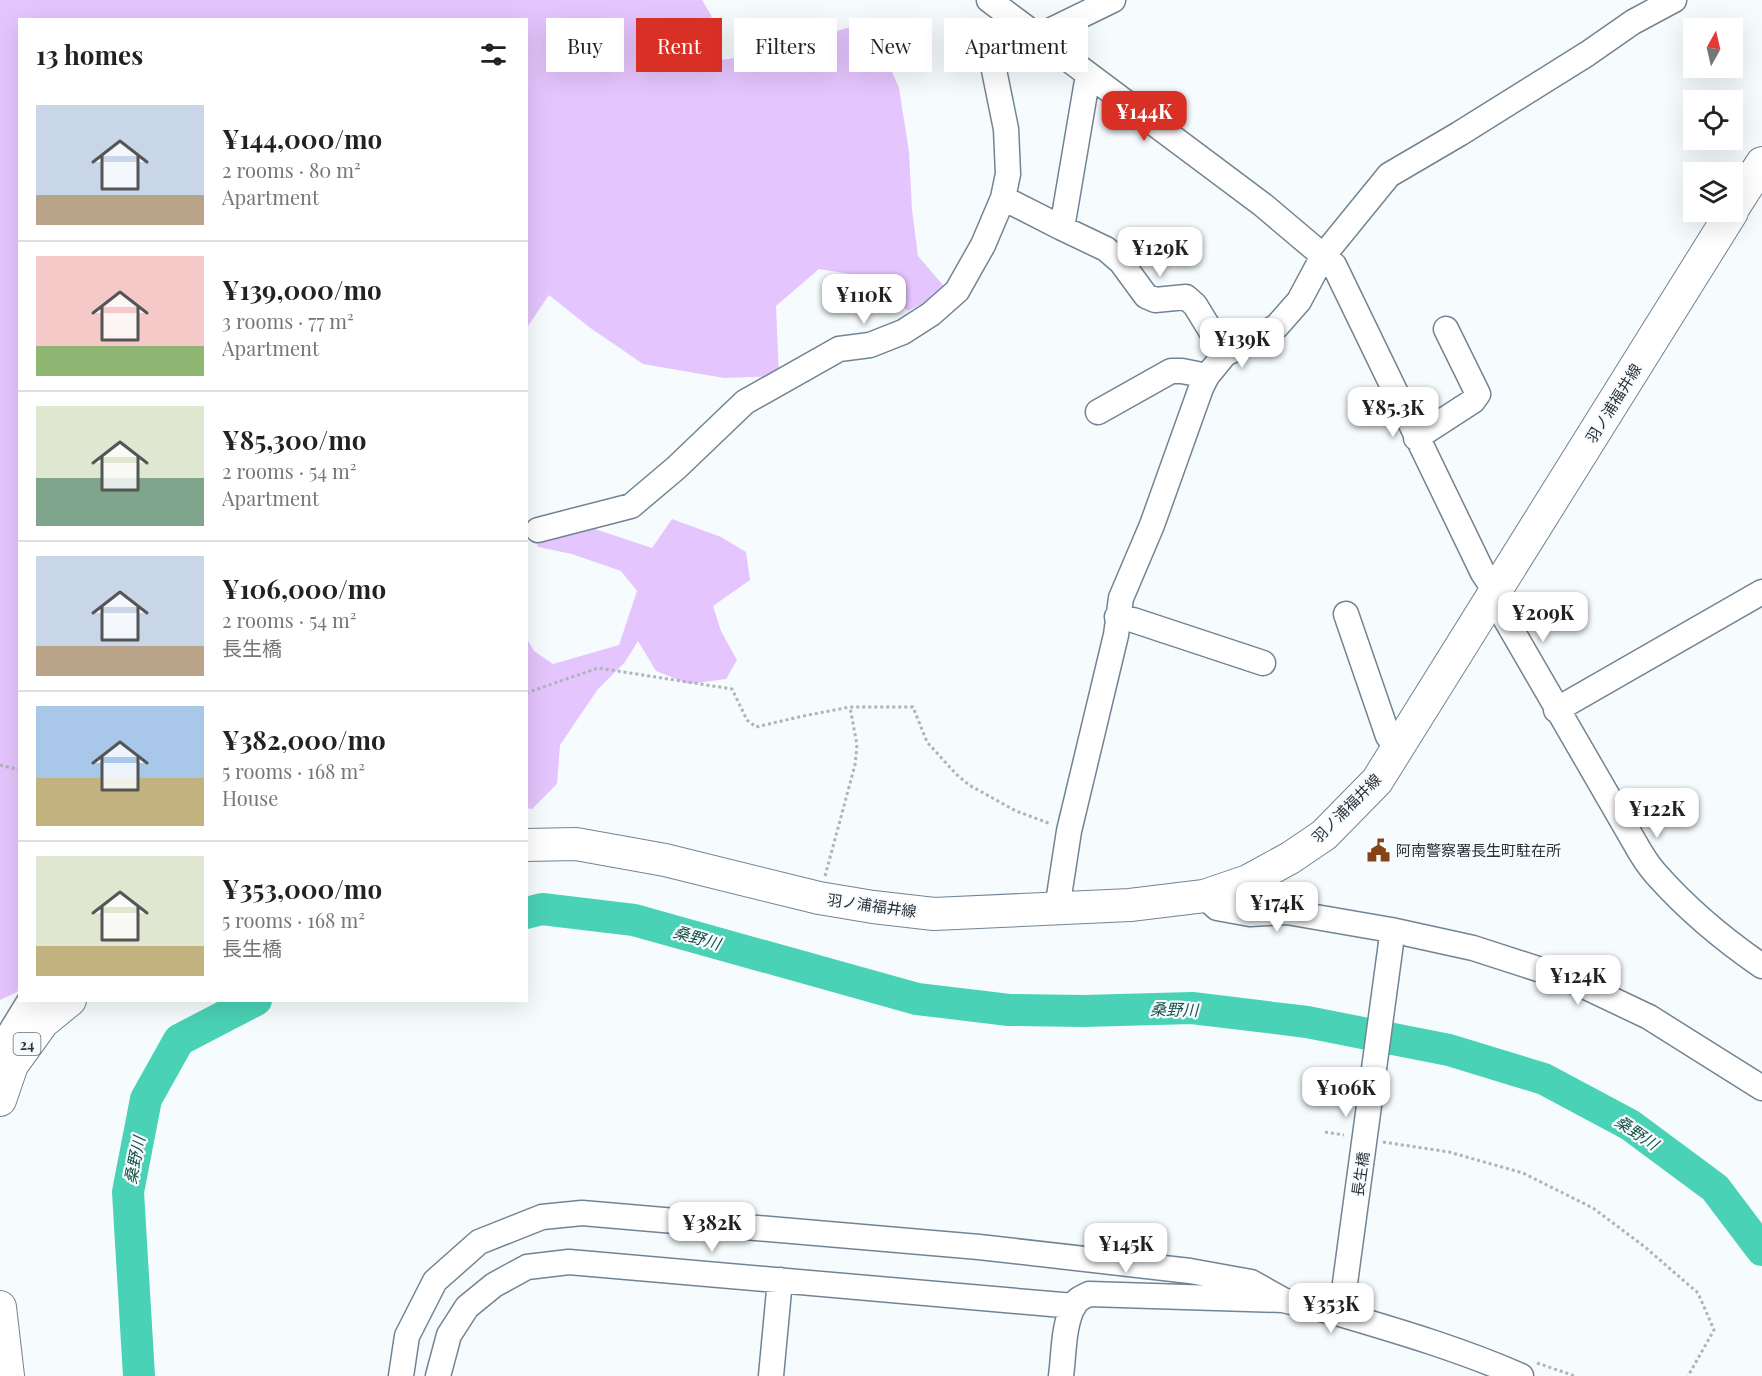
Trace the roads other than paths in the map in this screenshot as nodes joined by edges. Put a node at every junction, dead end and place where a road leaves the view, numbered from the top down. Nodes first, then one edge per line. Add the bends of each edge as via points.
1 (989, 0) edge
2 (1113, 0) edge
3 (1674, 0) edge
4 (1012, 18) edge
5 (1076, 18) edge
6 (994, 72) edge
7 (1084, 72) edge
8 (1088, 75) junction
9 (1762, 163) edge
10 (1743, 193) edge
11 (1004, 198) junction
12 (1725, 222) edge
13 (1062, 228) junction
14 (1323, 256) junction
15 (1446, 329) dead end
16 (1225, 354) junction
17 (1207, 376) junction
18 (1098, 412) dead end
19 (1416, 438) junction
20 (538, 530) dead end
21 (1496, 592) junction
22 (1762, 592) edge
23 (1346, 614) dead end
24 (1118, 617) junction
25 (1263, 663) dead end
26 (1556, 710) junction
27 (1397, 749) junction
28 (528, 845) edge
29 (1204, 896) junction
30 (1057, 909) junction
31 (1391, 937) junction
32 (1762, 966) edge
33 (29, 1002) edge
34 (68, 1002) edge
35 (0, 1049) edge
36 (1762, 1088) edge
37 (0, 1100) edge
38 (780, 1280) junction
39 (1283, 1300) junction
40 (1074, 1306) junction
41 (1341, 1306) junction
42 (0, 1307) edge
43 (8, 1376) edge
44 (401, 1376) edge
45 (438, 1376) edge
46 (771, 1376) edge
47 (1061, 1376) edge
48 (1521, 1376) edge

1 - 4 street
2 - 5 street
3 - 14 street via 1389,175
6 - 11 street via 1008,146
7 - 8 street
8 - 13 street
8 - 14 street via 1263,205
9 - 10 main road, 羽ノ浦福井線
11 - 13 street
11 - 20 street via 957,291 931,314 892,337 839,349 744,402 631,506
12 - 21 main road, 羽ノ浦福井線
13 - 16 street via 1106,249 1146,296 1155,300 1186,297
14 - 16 street via 1299,301 1277,326
14 - 19 street via 1334,265
15 - 19 street via 1478,394
16 - 17 street
17 - 18 street via 1171,371
17 - 24 street via 1152,525 1120,598
19 - 21 street
21 - 26 street via 1506,620
21 - 27 main road, 羽ノ浦福井線
22 - 26 street
23 - 27 street via 1388,736
24 - 25 street
24 - 30 street via 1070,831
26 - 32 street via 1654,873 1727,941
27 - 29 main road, 羽ノ浦福井線 via 1377,781 1324,835 1248,881
28 - 30 main road, 羽ノ浦福井線 via 576,844 665,860 819,898 873,907 934,914
29 - 30 main road, 羽ノ浦福井線
29 - 31 street via 1217,908 1250,914 1287,912
31 - 36 street via 1473,948 1569,979 1649,1017
31 - 41 street, 長生橋, bridge
33 - 35 street
34 - 37 main road, 24 via 43,1022 12,1065
38 - 40 street
38 - 45 street via 569,1262 527,1267 467,1306 449,1335
38 - 46 street
39 - 40 street via 1089,1293
39 - 41 street
39 - 44 street via 1251,1282 1190,1271 979,1247 582,1213 542,1217 479,1242 435,1281 407,1336
40 - 47 street
41 - 48 street
42 - 43 main road

